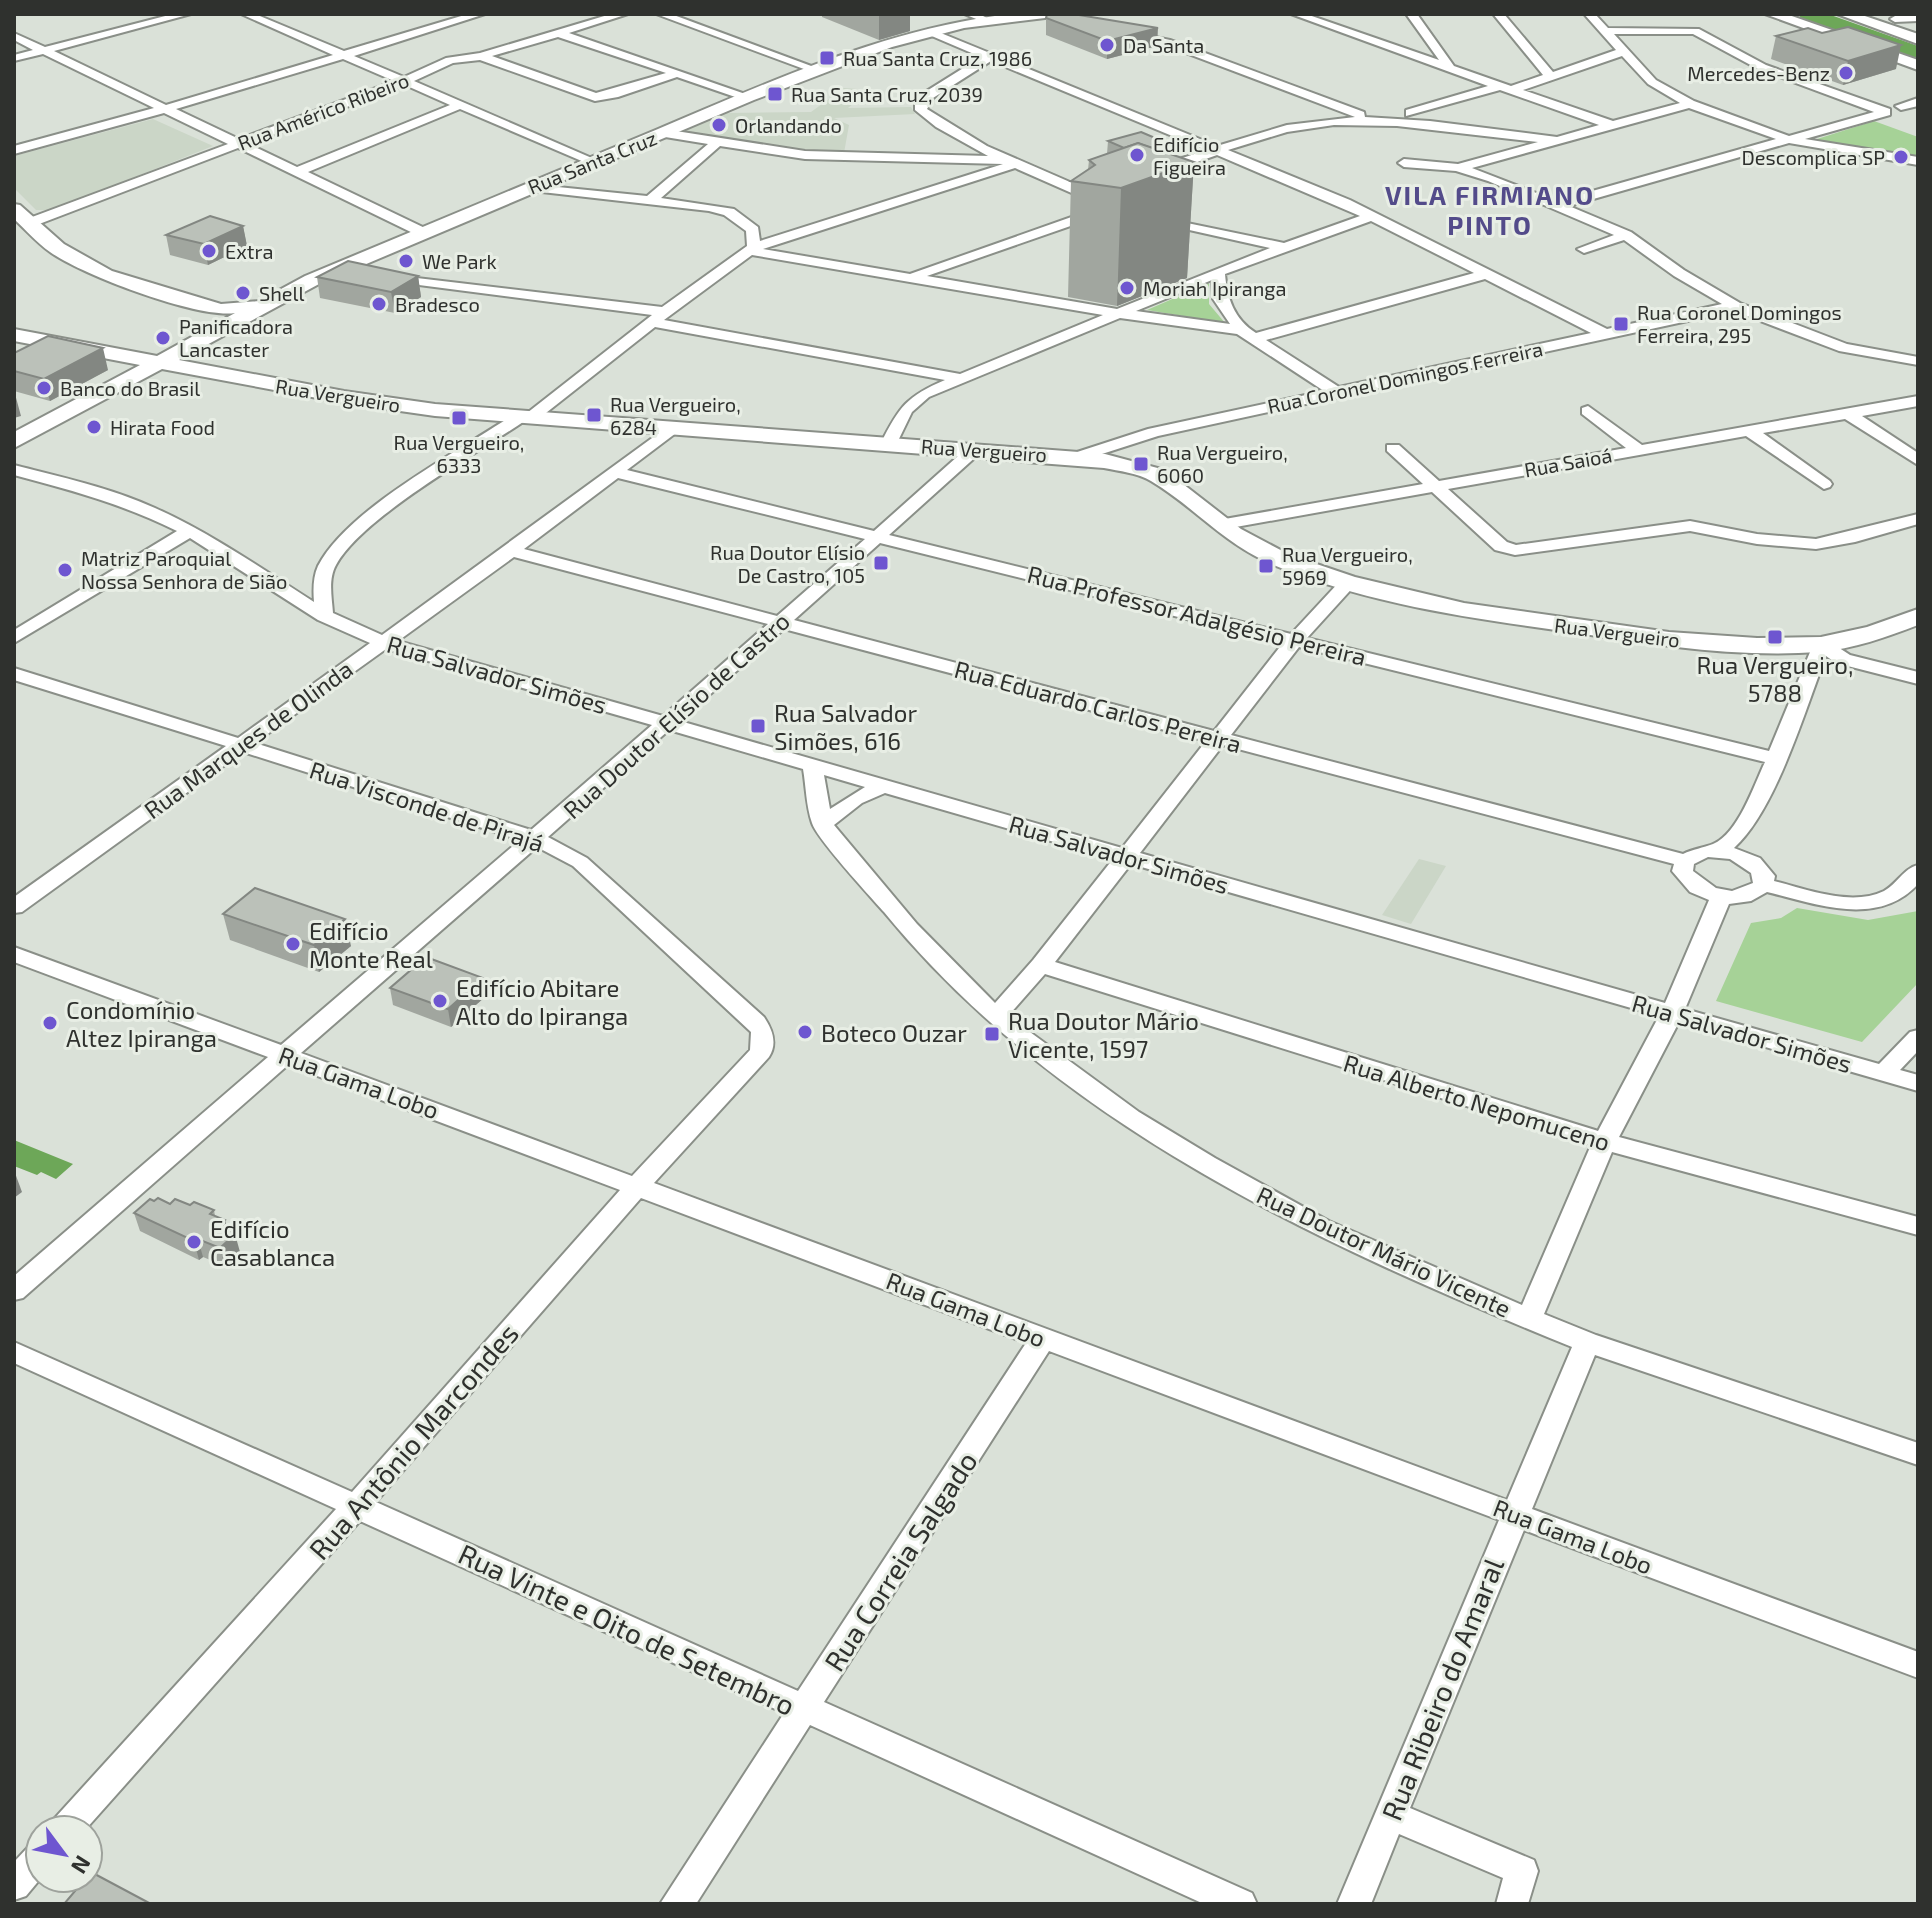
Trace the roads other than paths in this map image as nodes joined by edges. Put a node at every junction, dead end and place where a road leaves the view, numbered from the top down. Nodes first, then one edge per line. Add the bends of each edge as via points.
1 (186, 14) edge
2 (246, 14) edge
3 (480, 14) edge
4 (623, 14) edge
5 (661, 14) edge
6 (969, 14) edge
7 (1296, 14) edge
8 (1411, 14) edge
9 (1498, 14) edge
10 (1589, 14) edge
11 (1772, 14) edge
12 (1844, 14) edge
13 (1049, 18) edge
14 (1918, 18) edge
15 (1895, 19) dead end
16 (986, 20) junction
17 (1115, 31) edge
18 (1603, 31) junction
19 (931, 32) junction
20 (557, 33) junction
21 (14, 36) edge
22 (1918, 39) edge
23 (43, 51) junction
24 (1622, 52) junction
25 (344, 56) junction
26 (481, 56) junction
27 (989, 57) junction
28 (14, 58) edge
29 (1918, 65) edge
30 (1450, 68) junction
31 (816, 70) junction
32 (675, 74) junction
33 (1550, 76) junction
34 (403, 82) junction
35 (1505, 88) junction
36 (748, 97) junction
37 (1918, 102) edge
38 (1690, 104) junction
39 (458, 106) junction
40 (1901, 106) dead end
41 (162, 109) junction
42 (1410, 113) dead end
43 (1376, 121) junction
44 (1611, 125) junction
45 (663, 133) junction
46 (1556, 140) junction
47 (1790, 140) junction
48 (718, 141) junction
49 (239, 144) junction
50 (984, 147) junction
51 (1215, 149) junction
52 (14, 150) edge
53 (962, 161) junction
54 (1013, 161) junction
55 (1918, 161) edge
56 (595, 162) junction
57 (1404, 163) dead end
58 (1457, 167) junction
59 (297, 172) junction
60 (1157, 172) edge
61 (974, 178) junction
62 (533, 187) junction
63 (1101, 190) dead end
64 (1087, 194) junction
65 (650, 200) junction
66 (1557, 205) junction
67 (14, 209) edge
68 (1372, 216) junction
69 (1153, 218) edge
70 (29, 223) junction
71 (424, 233) junction
72 (1626, 235) junction
73 (1283, 247) junction
74 (753, 249) junction
75 (1584, 249) dead end
76 (335, 270) junction
77 (1218, 272) junction
78 (1488, 274) junction
79 (912, 277) junction
80 (270, 301) junction
81 (1735, 306) junction
82 (220, 310) junction
83 (1118, 313) junction
84 (659, 317) junction
85 (1241, 330) junction
86 (213, 332) junction
87 (1605, 334) junction
88 (14, 335) edge
89 (1255, 338) junction
90 (1918, 361) edge
91 (158, 363) junction
92 (960, 378) junction
93 (1336, 392) junction
94 (1918, 401) edge
95 (1588, 411) dead end
96 (1847, 413) junction
97 (526, 416) junction
98 (674, 427) junction
99 (1748, 430) junction
100 (1122, 440) junction
101 (14, 441) edge
102 (889, 443) junction
103 (1393, 448) dead end
104 (1638, 450) junction
105 (973, 451) junction
106 (1077, 457) junction
107 (1918, 460) edge
108 (1116, 463) junction
109 (14, 470) edge
110 (618, 473) junction
111 (1824, 484) dead end
112 (1436, 485) junction
113 (1918, 519) edge
114 (1219, 525) junction
115 (190, 531) junction
116 (878, 537) junction
117 (511, 551) junction
118 (322, 581) junction
119 (1348, 583) junction
120 (287, 593) junction
121 (324, 616) junction
122 (1918, 616) edge
123 (781, 622) junction
124 (14, 638) edge
125 (1295, 640) junction
126 (383, 642) junction
127 (1821, 644) junction
128 (357, 660) junction
129 (14, 674) edge
130 (1918, 678) edge
131 (667, 724) junction
132 (1218, 738) junction
133 (237, 746) junction
134 (1776, 759) junction
135 (812, 765) junction
136 (883, 786) junction
137 (822, 824) junction
138 (1743, 829) junction
139 (537, 839) junction
140 (1718, 851) junction
141 (1127, 856) junction
142 (1749, 860) junction
143 (1685, 861) junction
144 (1918, 871) edge
145 (1763, 885) junction
146 (1721, 896) junction
147 (14, 907) edge
148 (14, 954) edge
149 (1041, 965) junction
150 (1671, 1013) junction
151 (995, 1017) junction
152 (1918, 1037) edge
153 (761, 1052) joint
154 (283, 1054) junction
155 (1884, 1073) junction
156 (1918, 1083) edge
157 (1604, 1142) junction
158 (638, 1185) junction
159 (1918, 1226) edge
160 (14, 1291) edge
161 (1529, 1319) junction
162 (1043, 1338) junction
163 (1587, 1342) junction
164 (14, 1352) edge
165 (1918, 1454) edge
166 (357, 1505) junction
167 (1513, 1514) junction
168 (1918, 1665) edge
169 (804, 1710) junction
170 (78, 1814) edge
171 (1391, 1815) junction
172 (1512, 1902) dead end
173 (677, 1904) edge
174 (1240, 1904) edge
175 (1354, 1904) edge

1 - 23 street
2 - 25 street
3 - 25 street
4 - 20 street, Rua Américo Ribeiro
5 - 31 street
6 - 16 street
7 - 30 street
8 - 30 street
9 - 33 street
10 - 18 street
11 - 29 main road
12 - 22 main road
13 - 16 main road, Rua Santa Cruz
14 - 15 street
16 - 19 main road, Rua Santa Cruz
17 - 43 street via 1166,42
18 - 24 street
18 - 47 street via 1689,29 1762,67 1886,112
19 - 27 street
19 - 31 main road, Rua Santa Cruz
20 - 26 street, Rua Américo Ribeiro
20 - 32 street
21 - 23 street
23 - 28 street
23 - 41 street
24 - 33 street
24 - 38 street via 1652,82
25 - 34 street
25 - 41 street
26 - 32 street via 595,97
26 - 34 street, Rua Américo Ribeiro via 450,60
27 - 50 street via 921,104 934,120
27 - 51 street
30 - 35 street
31 - 36 main road, Rua Santa Cruz
32 - 36 street
33 - 35 street
34 - 39 street
34 - 49 street, Rua Américo Ribeiro
35 - 42 street
35 - 44 street
36 - 45 main road, Rua Santa Cruz
37 - 40 street
38 - 44 street
38 - 47 street
39 - 56 street
39 - 59 street
41 - 49 street
41 - 52 street
43 - 46 street
43 - 51 street via 1303,125
44 - 46 street
45 - 48 street
45 - 56 main road, Rua Santa Cruz
46 - 58 street
47 - 55 street
47 - 66 street
48 - 53 street via 805,155
48 - 65 street
49 - 59 street
49 - 70 street, Rua Américo Ribeiro
50 - 53 street
50 - 54 street
51 - 60 street
51 - 68 street
53 - 54 street
53 - 61 street
54 - 61 street
54 - 64 street
56 - 62 main road, Rua Santa Cruz
57 - 58 street
58 - 66 street
59 - 71 street
61 - 74 street
62 - 65 street
62 - 71 main road, Rua Santa Cruz
63 - 64 street
64 - 79 street via 1113,207
65 - 74 street via 729,212 753,230
66 - 72 street
67 - 70 main road
68 - 73 street
68 - 78 street
69 - 73 street
70 - 82 main road via 57,248 105,275
71 - 76 main road, Rua Santa Cruz
72 - 75 street
72 - 81 street
73 - 77 street
74 - 79 street
74 - 84 street
76 - 80 main road, Rua Santa Cruz
76 - 84 street
77 - 83 street
77 - 85 street via 1220,299
78 - 87 street
78 - 89 street
79 - 83 street
80 - 82 main road
80 - 86 main road, Rua Santa Cruz
81 - 87 street, Rua Coronel Domingos Ferreira
81 - 90 street via 1844,348
82 - 86 main road
83 - 85 street
83 - 92 street
84 - 92 street
84 - 97 street
85 - 89 street
86 - 91 main road, Rua Santa Cruz
87 - 93 street, Rua Coronel Domingos Ferreira
88 - 91 main road, Rua Vergueiro
89 - 93 street
91 - 97 main road, Rua Vergueiro via 364,401
91 - 101 main road, Rua Santa Cruz
92 - 102 street via 912,402
93 - 100 street, Rua Coronel Domingos Ferreira
94 - 96 street, Rua Saioá
95 - 104 street
96 - 99 street, Rua Saioá
96 - 107 street
97 - 98 main road, Rua Vergueiro
97 - 118 street via 363,523 336,550
98 - 102 main road, Rua Vergueiro
98 - 110 street, Rua Marques de Olinda
99 - 104 street, Rua Saioá
99 - 111 street
100 - 106 street, Rua Coronel Domingos Ferreira
100 - 108 main road
102 - 105 main road, Rua Vergueiro
103 - 112 street
104 - 112 street, Rua Saioá
105 - 106 main road, Rua Vergueiro
105 - 116 street, Rua Doutor Elísio de Castro
106 - 108 main road, Rua Vergueiro
108 - 114 main road, Rua Vergueiro via 1170,482
109 - 115 street, Rua Salvador Simões via 115,498
110 - 116 street, Rua Professor Adalgésio Pereira
110 - 117 street, Rua Marques de Olinda
112 - 113 street via 1501,546 1515,550 1690,526 1816,544
112 - 114 street, Rua Saioá
114 - 119 main road, Rua Vergueiro via 1282,560
115 - 120 street, Rua Salvador Simões
115 - 124 street
116 - 123 street, Rua Doutor Elísio de Castro
116 - 125 street, Rua Professor Adalgésio Pereira
117 - 123 street, Rua Eduardo Carlos Pereira
117 - 126 street, Rua Marques de Olinda
118 - 120 street
118 - 121 street
119 - 125 street
119 - 127 main road, Rua Vergueiro via 1449,608 1575,628 1684,640
120 - 121 street, Rua Salvador Simões
121 - 126 street, Rua Salvador Simões
121 - 128 street, Rua Salvador Simões
122 - 127 main road, Rua Vergueiro via 1874,633
123 - 131 street, Rua Doutor Elísio de Castro
123 - 132 street, Rua Eduardo Carlos Pereira
125 - 132 street
125 - 134 street, Rua Professor Adalgésio Pereira
126 - 128 street, Rua Marques de Olinda
126 - 131 street, Rua Salvador Simões
127 - 130 street via 1834,656
127 - 134 street
128 - 133 street, Rua Marques de Olinda
129 - 133 street, Rua Visconde de Pirajá
131 - 135 street, Rua Salvador Simões
131 - 139 street, Rua Doutor Elísio de Castro
132 - 141 street
132 - 143 street, Rua Eduardo Carlos Pereira
133 - 139 street, Rua Visconde de Pirajá
133 - 147 street, Rua Marques de Olinda
134 - 138 street
135 - 136 street, Rua Salvador Simões
135 - 137 street
136 - 137 street
136 - 141 street, Rua Salvador Simões
137 - 151 street, Rua Doutor Mário Vicente via 909,929
138 - 140 street
138 - 142 street
139 - 153 street, Rua Visconde de Pirajá via 601,879 756,1022 762,1032
139 - 154 street, Rua Doutor Elísio de Castro
140 - 142 street
140 - 143 street via 1704,851
141 - 149 street
141 - 150 street, Rua Salvador Simões
142 - 145 street via 1764,876
143 - 146 street via 1682,871 1689,881
144 - 145 street via 1895,894 1867,903
145 - 146 street via 1747,896
146 - 150 street
148 - 154 street, Rua Gama Lobo
149 - 151 street
149 - 157 street, Rua Alberto Nepomuceno
150 - 155 street, Rua Salvador Simões
150 - 157 street
151 - 161 street, Rua Doutor Mário Vicente via 1131,1118 1206,1164 1320,1227
152 - 155 street
153 - 158 street, Rua Antônio Marcondes
154 - 158 street, Rua Gama Lobo
154 - 160 street, Rua Doutor Elísio de Castro
155 - 156 street, Rua Salvador Simões
157 - 159 street, Rua Alberto Nepomuceno
157 - 161 street
158 - 162 street, Rua Gama Lobo
158 - 166 street, Rua Antônio Marcondes
161 - 163 street, Rua Doutor Mário Vicente
162 - 167 street, Rua Gama Lobo
162 - 169 street, Rua Correia Salgado
163 - 165 street, Rua Doutor Mário Vicente
163 - 167 street, Rua Ribeiro do Amaral
164 - 166 street, Rua Vinte e Oito de Setembro
166 - 169 street, Rua Vinte e Oito de Setembro
166 - 170 street, Rua Antônio Marcondes
167 - 168 street, Rua Gama Lobo
167 - 171 street, Rua Ribeiro do Amaral
169 - 173 street, Rua Correia Salgado
169 - 174 street, Rua Vinte e Oito de Setembro
171 - 172 street via 1522,1871
171 - 175 street, Rua Ribeiro do Amaral

